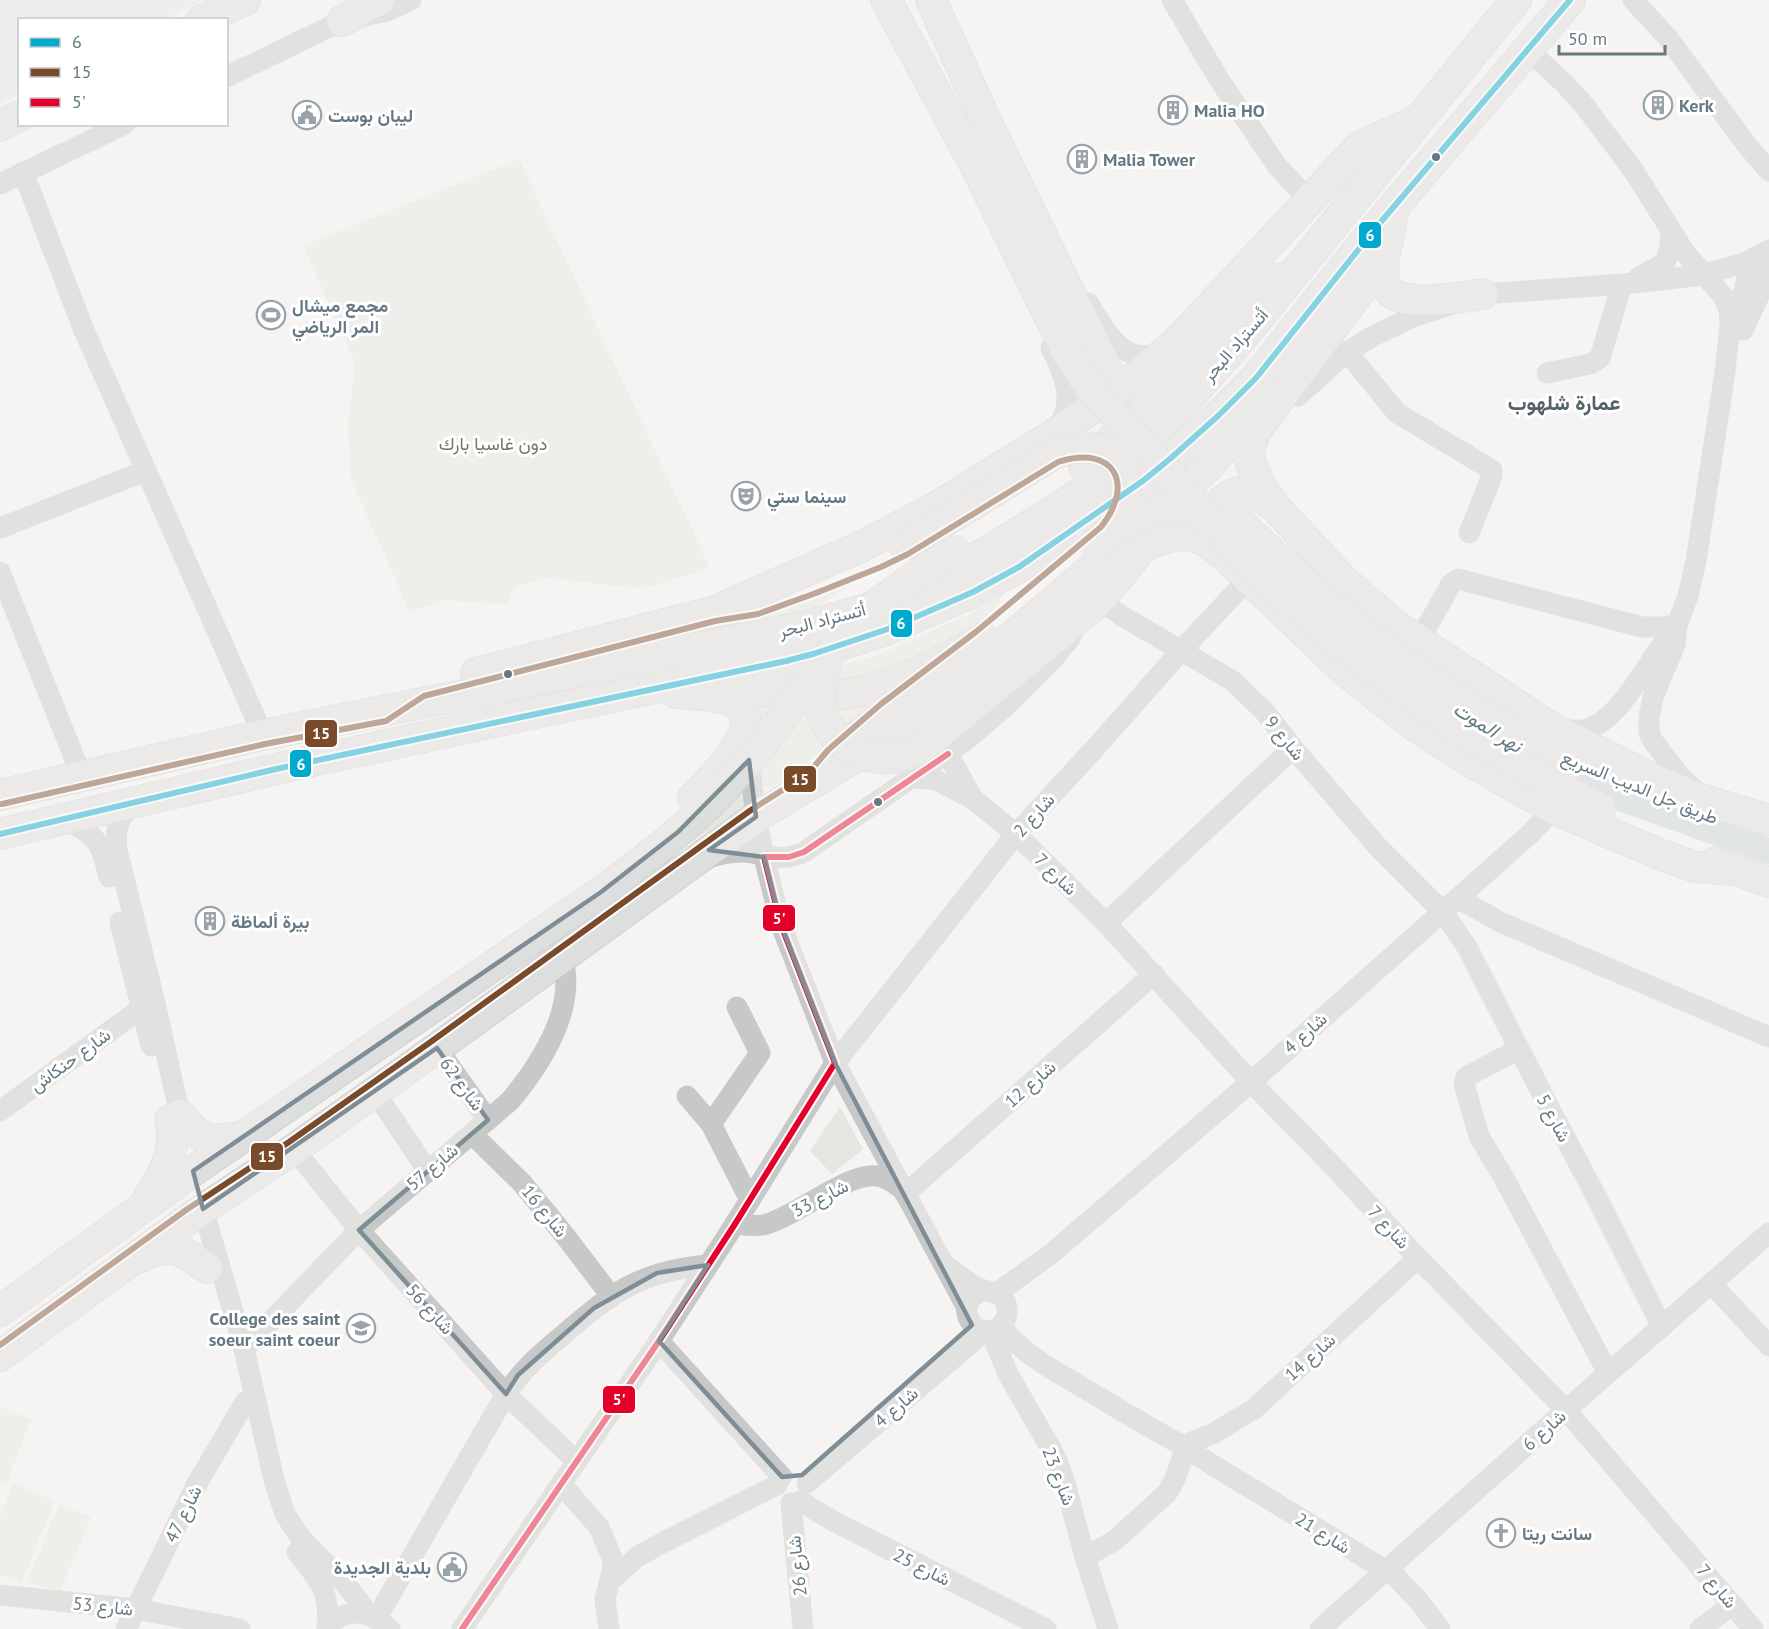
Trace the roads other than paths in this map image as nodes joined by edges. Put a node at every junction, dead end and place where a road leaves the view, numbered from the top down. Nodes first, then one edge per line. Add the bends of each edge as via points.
1 (245, 0) edge
2 (379, 0) edge
3 (411, 0) edge
4 (874, 0) edge
5 (886, 0) edge
6 (931, 0) edge
7 (942, 0) edge
8 (1172, 0) edge
9 (1516, 0) edge
10 (1570, 0) edge
11 (1634, 0) edge
12 (206, 18) edge
13 (342, 21) junction
14 (1528, 50) junction
15 (228, 76) edge
16 (18, 117) edge
17 (1419, 120) junction
18 (0, 126) edge
19 (121, 126) edge
20 (1769, 171) edge
21 (23, 172) junction
22 (0, 184) edge
23 (1310, 201) junction
24 (1395, 205) junction
25 (1671, 231) junction
26 (1766, 260) edge
27 (1301, 267) junction
28 (1384, 270) junction
29 (1702, 275) junction
30 (1624, 284) junction
31 (1484, 294) junction
32 (1178, 341) junction
33 (1347, 352) junction
34 (1725, 372) junction
35 (1547, 373) dead end
36 (1256, 378) junction
37 (1298, 396) junction
38 (1047, 439) junction
39 (1250, 451) junction
40 (145, 471) junction
41 (1277, 509) junction
42 (1216, 526) junction
43 (0, 528) edge
44 (1469, 532) dead end
45 (1101, 539) junction
46 (1140, 552) junction
47 (0, 572) edge
48 (1248, 579) junction
49 (1098, 601) junction
50 (1283, 611) junction
51 (713, 612) junction
52 (1677, 625) junction
53 (983, 638) junction
54 (1419, 641) junction
55 (837, 646) junction
56 (1181, 651) junction
57 (673, 693) junction
58 (577, 704) junction
59 (383, 712) junction
60 (746, 725) junction
61 (1550, 727) junction
62 (263, 735) junction
63 (938, 748) junction
64 (1293, 748) junction
65 (82, 777) junction
66 (913, 778) junction
67 (814, 781) junction
68 (0, 795) edge
69 (973, 799) junction
70 (140, 800) junction
71 (1704, 800) junction
72 (1554, 809) junction
73 (756, 817) junction
74 (62, 818) junction
75 (1768, 823) edge
76 (0, 834) edge
77 (1016, 834) junction
78 (764, 857) junction
79 (685, 868) junction
80 (1735, 870) junction
81 (1769, 882) edge
82 (1450, 904) junction
83 (1106, 923) junction
84 (562, 957) junction
85 (480, 975) junction
86 (1154, 975) junction
87 (147, 1004) junction
88 (737, 1007) dead end
89 (1769, 1037) edge
90 (437, 1048) junction
91 (1519, 1049) junction
92 (835, 1062) junction
93 (1251, 1082) junction
94 (375, 1092) junction
95 (687, 1096) dead end
96 (0, 1112) edge
97 (175, 1117) junction
98 (488, 1120) junction
99 (711, 1124) junction
100 (471, 1134) junction
101 (244, 1136) junction
102 (294, 1149) junction
103 (427, 1170) junction
104 (193, 1171) junction
105 (904, 1192) junction
106 (750, 1200) junction
107 (138, 1211) junction
108 (197, 1213) junction
109 (735, 1224) junction
110 (359, 1230) junction
111 (1769, 1233) edge
112 (1052, 1253) junction
113 (1418, 1258) junction
114 (943, 1264) junction
115 (125, 1265) junction
116 (708, 1265) junction
117 (207, 1268) junction
118 (1711, 1283) junction
119 (990, 1292) junction
120 (610, 1296) junction
121 (0, 1311) edge
122 (988, 1322) junction
123 (1662, 1327) junction
124 (659, 1341) junction
125 (1769, 1346) edge
126 (244, 1349) junction
127 (0, 1356) edge
128 (1608, 1373) junction
129 (506, 1394) junction
130 (245, 1402) junction
131 (1566, 1410) junction
132 (1188, 1448) junction
133 (576, 1461) junction
134 (561, 1484) junction
135 (793, 1487) junction
136 (1085, 1557) junction
137 (1385, 1571) junction
138 (609, 1582) junction
139 (0, 1595) edge
140 (1733, 1604) junction
141 (136, 1609) junction
142 (379, 1621) edge
143 (328, 1628) edge
144 (126, 1629) edge
145 (240, 1629) edge
146 (462, 1629) edge
147 (609, 1629) edge
148 (803, 1629) edge
149 (1046, 1629) edge
150 (1108, 1629) edge
151 (1320, 1629) edge
152 (1440, 1629) edge
153 (1700, 1629) edge
154 (1753, 1629) edge

1 - 12 highway
2 - 13 highway
3 - 13 street via 387,11
4 - 38 street via 1061,367 1066,382 1066,410 1060,425
5 - 42 highway, طريق جل الديب السريع, bridge via 976,166 1074,364 1089,386
6 - 75 highway, طريق جل الديب السريع, bridge via 1115,386 1207,490 1274,556 1408,666 1515,733 1583,767 1677,805
7 - 32 street via 1061,255 1108,335 1122,349 1134,354 1156,354
8 - 23 street via 1277,166
9 - 17 highway, أتستراد البحر
10 - 14 highway, أتستراد البحر
11 - 20 street via 1668,38
13 - 15 street
14 - 24 highway, أتستراد البحر
14 - 25 street via 1584,105 1633,170
16 - 18 highway
17 - 23 highway via 1360,146
17 - 27 highway, أتستراد البحر
19 - 21 street
21 - 22 street
21 - 40 street via 83,328
23 - 32 highway
24 - 28 highway
24 - 36 highway, أتستراد البحر
25 - 29 street
25 - 30 street via 1665,263
26 - 29 street
26 - 34 street via 1748,275 1744,285
27 - 55 highway, bridge via 1256,288 1151,402 1053,492 886,596
27 - 59 highway, أتستراد البحر via 1195,391 1132,453 1050,513 975,559 908,593 807,626
28 - 31 highway via 1388,289 1403,298
28 - 37 highway
28 - 39 highway via 1261,422
29 - 30 street
29 - 34 street via 1723,296 1729,310
30 - 31 street
30 - 35 street via 1599,358 1590,364
31 - 33 street via 1413,317
32 - 38 highway via 1127,383
33 - 37 street
33 - 44 street via 1397,413 1492,471
34 - 52 street via 1696,561
36 - 58 highway, أتستراد البحر via 1144,480 992,582 920,616 813,654
36 - 67 highway via 1250,410 1237,432 1178,494 940,698 875,745
37 - 39 highway
38 - 51 highway via 933,509 864,545
39 - 41 highway via 1256,478
39 - 46 highway
40 - 43 street
40 - 62 street
41 - 50 highway via 1253,493 1234,493 1219,504 1213,522 1219,539
41 - 54 highway via 1343,580
42 - 45 highway, bridge via 1194,512 1169,508 1141,515
42 - 80 highway, طريق جل الديب السريع, bridge via 1255,568 1358,658 1458,729 1545,780
45 - 51 highway, bridge via 1120,516 1125,502 1122,468 1108,452 1077,447 1054,454 877,559 755,606
45 - 53 highway
46 - 48 highway via 1170,538 1199,538
46 - 49 highway
46 - 67 highway via 917,735 861,766
47 - 65 street
48 - 50 highway
48 - 56 street, شارع 2
49 - 56 street, شارع 9
49 - 63 highway
50 - 72 highway via 1345,670 1415,726
51 - 59 highway via 420,688
52 - 54 street via 1642,627 1458,579 1451,584
52 - 61 street via 1620,705 1606,718 1583,730
52 - 71 street via 1672,655 1650,704 1650,733 1678,774
53 - 57 highway via 906,679 866,692 829,696 727,689
53 - 67 highway via 887,711 834,756
54 - 61 highway
55 - 63 highway, bridge via 826,666 820,696 826,722 841,743 869,757 883,758
55 - 85 highway, bridge via 760,748 708,806 601,892
56 - 64 street, شارع 9 via 1233,681
56 - 77 street, شارع 2
57 - 58 highway
57 - 60 highway via 733,702 743,711
58 - 70 highway
59 - 62 highway, أتستراد البحر
60 - 73 street
60 - 85 highway via 732,754 686,804 637,844 496,944
61 - 71 highway
62 - 65 highway, أتستراد البحر
63 - 66 street
63 - 69 street
64 - 82 street, شارع 9 via 1377,846
64 - 83 street
65 - 68 highway, أتستراد البحر
66 - 69 street via 934,778
66 - 78 street via 804,852 784,858
67 - 73 highway
69 - 77 street, شارع 7
70 - 74 highway
70 - 87 street via 120,819 116,839
71 - 75 highway
72 - 80 highway via 1695,867
72 - 82 street, شارع 4
73 - 78 street
73 - 79 highway
74 - 76 highway
74 - 87 street via 90,834 103,852
77 - 83 street, شارع 7
77 - 92 street, شارع 2
78 - 79 street via 725,854
78 - 92 street via 781,926
79 - 84 highway
80 - 81 highway, طريق جل الديب السريع
82 - 89 street
82 - 91 street, شارع 5 via 1467,947
82 - 93 street, شارع 4
83 - 86 street, شارع 7
84 - 90 highway
84 - 98 street, شارع 57 via 565,1004 556,1028 520,1088
85 - 101 highway
86 - 93 street, شارع 7
86 - 105 street, شارع 12
87 - 96 street, شارع حنكاش
87 - 97 street
88 - 99 street via 760,1053
90 - 94 highway
90 - 98 street, شارع 62
91 - 123 street, شارع 5
91 - 128 street via 1466,1077 1464,1084 1479,1136
92 - 105 street
92 - 106 street, شارع 2
93 - 112 street, شارع 4
93 - 113 street, شارع 7
94 - 102 highway
94 - 103 street
95 - 99 street
97 - 101 highway via 209,1139
97 - 104 highway
97 - 107 highway via 172,1146 162,1177
98 - 100 street, شارع 57
99 - 106 street
100 - 103 street, شارع 57
100 - 120 street, شارع 16 via 522,1183
101 - 104 highway
102 - 108 highway
102 - 110 street, شارع 56
103 - 110 street, شارع 57
104 - 107 highway
104 - 108 highway
105 - 109 street, شارع 33 via 891,1180 864,1176 767,1224
105 - 114 street
106 - 109 street, شارع 2
107 - 108 highway via 186,1198 198,1203
107 - 121 highway
108 - 115 highway
108 - 117 highway
108 - 126 street
109 - 116 street, شارع 2
110 - 126 street, شارع 57
110 - 129 street, شارع 56
111 - 118 street, شارع 6
112 - 119 street, شارع 4
112 - 122 street, شارع 4
113 - 131 street, شارع 7
113 - 132 street, شارع 14 via 1254,1409
114 - 119 street
114 - 122 street
115 - 117 highway via 160,1248 173,1248
115 - 127 highway
116 - 120 street via 657,1274
116 - 124 street, شارع 2
117 - 130 street
118 - 123 street, شارع 6
118 - 125 street
119 - 122 street via 1005,1301
119 - 122 street, شارع 4 via 972,1297
120 - 129 street via 518,1375
122 - 132 street, شارع 21 via 1048,1367
122 - 135 street, شارع 4
122 - 136 street, شارع 23 via 1008,1374 1058,1463
123 - 128 street, شارع 6
124 - 133 street, شارع 2
124 - 135 street
126 - 142 street via 285,1514 300,1538
128 - 131 street, شارع 6
129 - 133 street, شارع 56
129 - 142 street
130 - 141 street, شارع 47 via 198,1482
130 - 143 street via 274,1520 323,1585
131 - 137 street, شارع 6
131 - 140 street, شارع 7
132 - 136 street via 1167,1493 1114,1541
132 - 137 street, شارع 21
133 - 134 street, شارع 2
134 - 138 street via 599,1527 612,1558
134 - 146 street, شارع 2
135 - 138 street, شارع 4 via 662,1543 637,1557
135 - 148 street, شارع 26
135 - 149 street, شارع 25 via 832,1521
136 - 150 street, شارع 23
137 - 151 street, شارع 6
137 - 152 street, شارع 21 via 1412,1592
138 - 147 street via 605,1599
139 - 141 street, شارع 53
140 - 153 street
140 - 154 street, شارع 7
141 - 144 street, شارع 47
141 - 145 street, شارع 53
142 - 143 street via 365,1614 349,1614 336,1619

